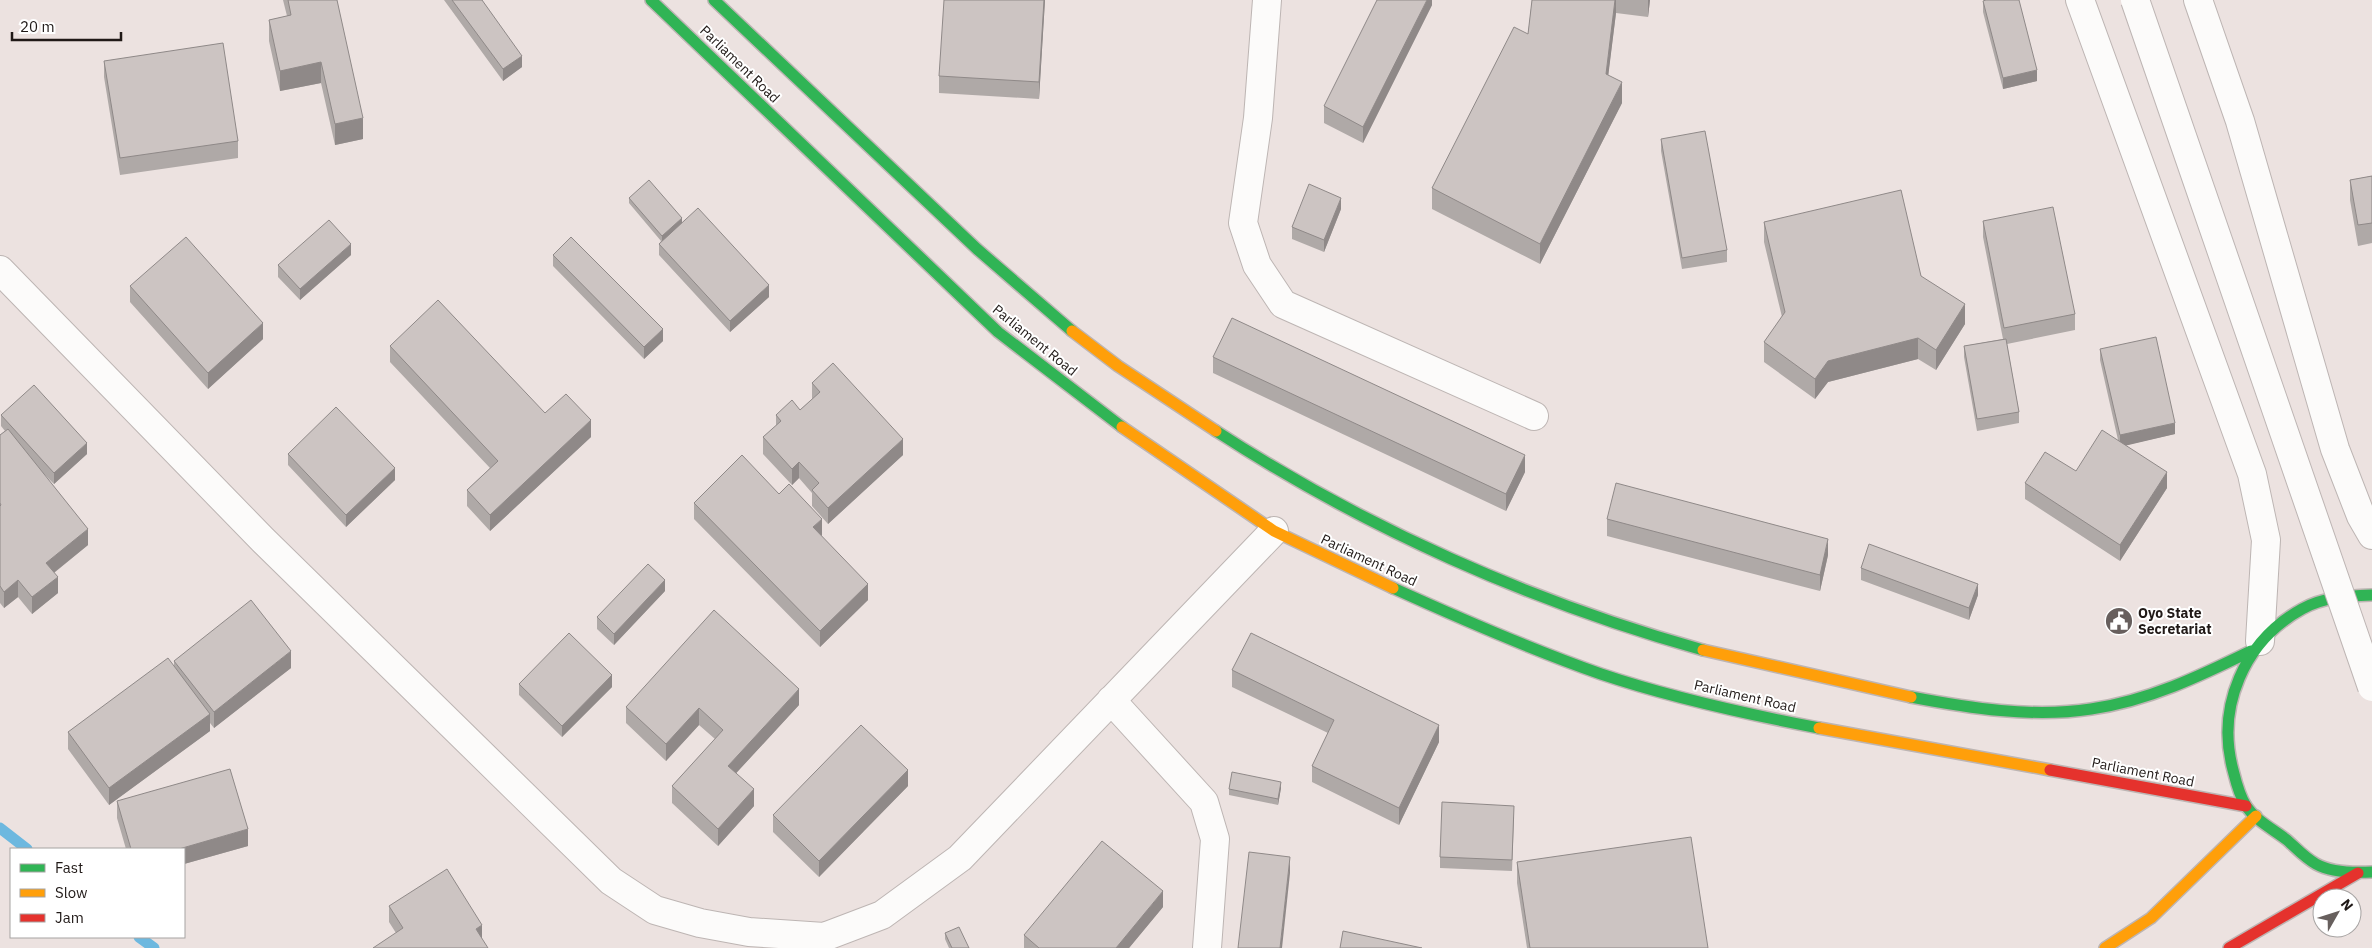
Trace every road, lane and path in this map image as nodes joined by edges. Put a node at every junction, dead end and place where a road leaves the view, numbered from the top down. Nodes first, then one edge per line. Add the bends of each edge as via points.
1 (651, 0) edge
2 (714, 0) edge
3 (1267, 0) edge
4 (2080, 0) edge
5 (2134, 0) edge
6 (2198, 0) edge
7 (0, 270) edge
8 (1534, 416) dead end
9 (1274, 530) junction
10 (2372, 535) edge
11 (2372, 595) edge
12 (2255, 646) junction
13 (2372, 687) edge
14 (1111, 700) junction
15 (2246, 806) junction
16 (2256, 816) junction
17 (2372, 872) edge
18 (2358, 873) junction
19 (1207, 948) edge
20 (2105, 948) edge
21 (2229, 948) edge

1 - 9 main road, Parliament Road via 998,332 1105,415
2 - 12 main road, Parliament Road via 989,260 1100,354 1232,443 1362,515 1494,577 1625,626 1746,662 1919,698 2014,712 2070,712 2129,702 2203,675
3 - 8 street via 1258,118 1243,223 1257,266 1283,304
4 - 12 street via 2252,474 2266,540
5 - 13 street, bridge
6 - 10 street via 2240,121 2335,449 2361,516
7 - 14 street via 263,540 611,881 655,910 749,932 824,937 882,915 960,858
9 - 14 street
9 - 15 main road, Parliament Road via 1350,569 1486,629 1602,674 1738,713
11 - 12 main road via 2350,593 2300,608
12 - 15 main road via 2232,688 2225,728 2230,768
14 - 19 street via 1204,802 1215,839
15 - 16 main road
16 - 18 main road via 2317,864
16 - 20 main road via 2151,918
17 - 18 main road
18 - 21 main road

